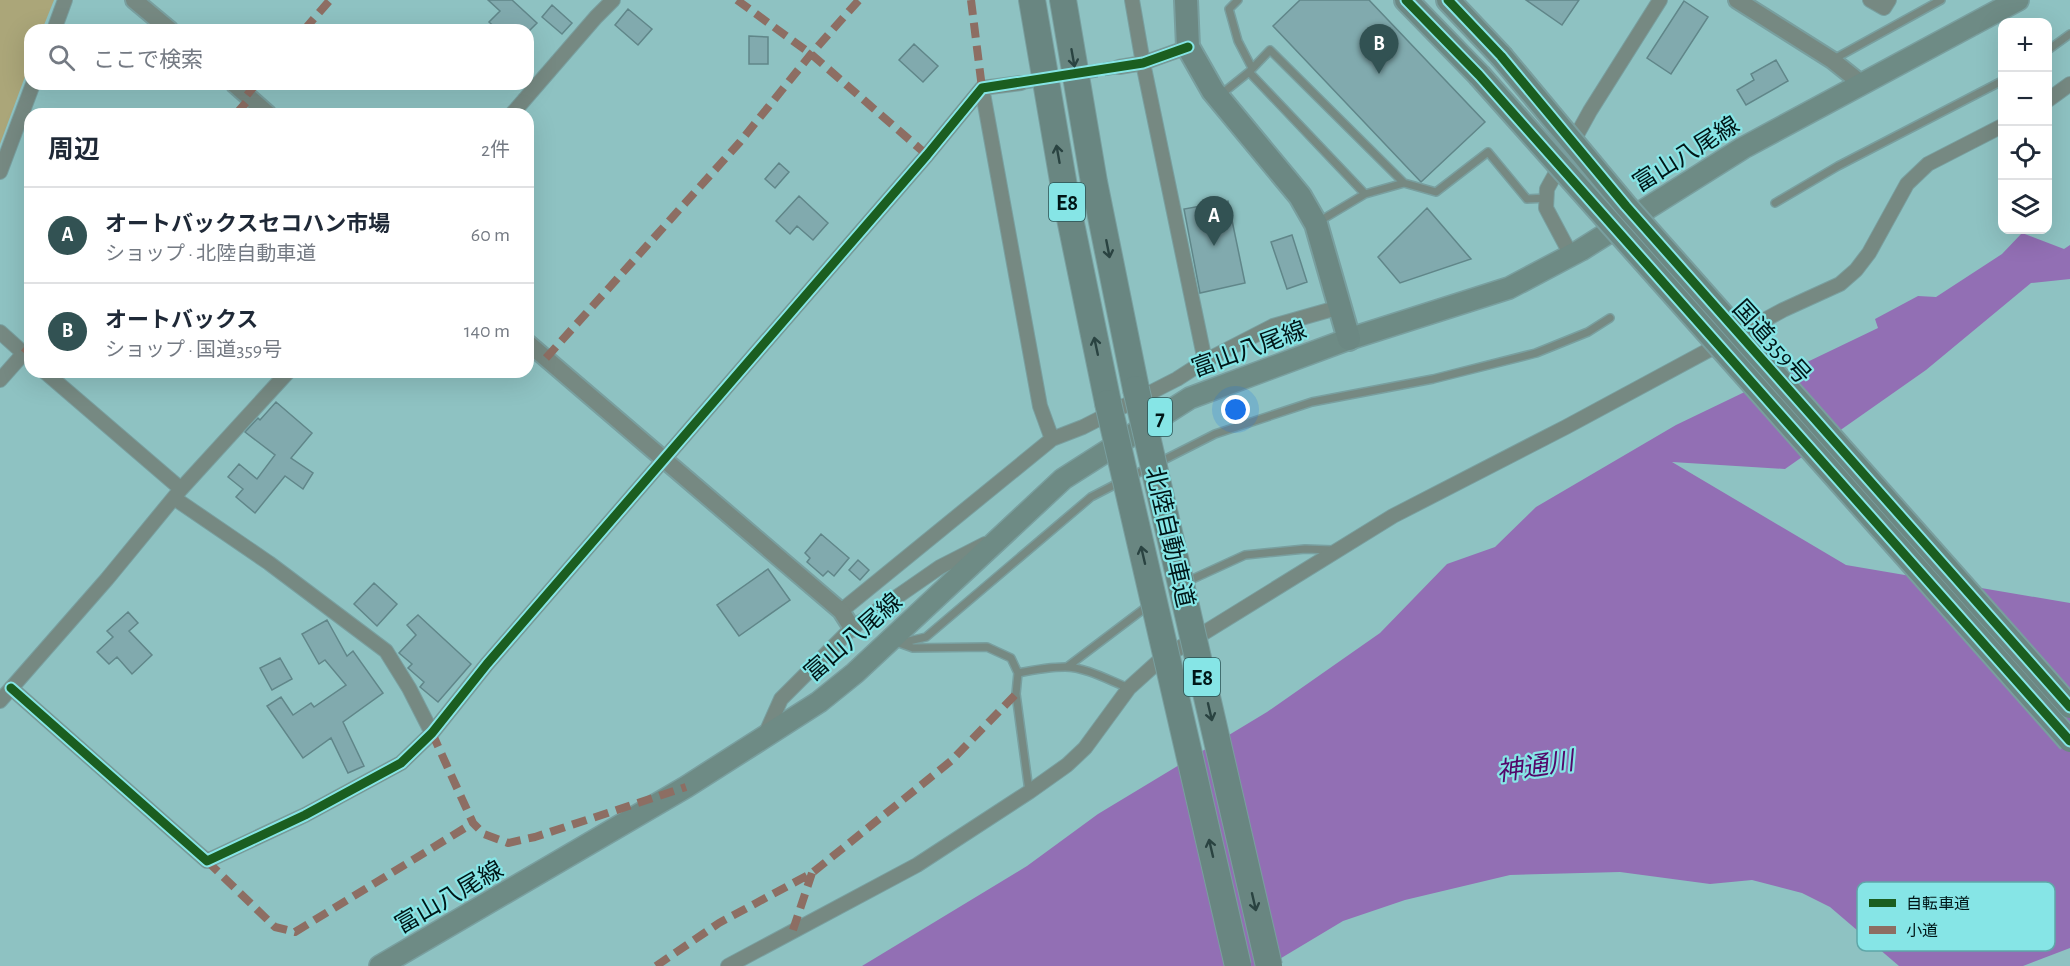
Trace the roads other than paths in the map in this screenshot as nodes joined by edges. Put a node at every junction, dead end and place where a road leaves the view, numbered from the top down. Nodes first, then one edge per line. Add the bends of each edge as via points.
1 (65, 0) edge
2 (134, 0) edge
3 (613, 0) edge
4 (1032, 0) edge
5 (1063, 0) edge
6 (1132, 0) edge
7 (1186, 0) edge
8 (1238, 0) edge
9 (1406, 0) edge
10 (1448, 0) edge
11 (1660, 0) edge
12 (1737, 0) edge
13 (1870, 0) edge
14 (1889, 0) edge
15 (1941, 0) edge
16 (2013, 1) edge
17 (56, 24) edge
18 (163, 24) edge
19 (2070, 34) edge
20 (1188, 47) junction
21 (2052, 47) edge
22 (1832, 60) junction
23 (1143, 63) junction
24 (1119, 67) tunnel mouth
25 (1251, 70) junction
26 (1021, 82) tunnel mouth
27 (1998, 83) edge
28 (1862, 84) junction
29 (2070, 84) edge
30 (982, 88) junction
31 (534, 89) edge
32 (31, 90) edge
33 (241, 90) edge
34 (533, 90) edge
35 (1224, 92) dead end
36 (2052, 97) edge
37 (24, 108) edge
38 (24, 108) edge
39 (261, 108) edge
40 (517, 108) edge
41 (1998, 128) edge
42 (0, 172) edge
43 (1404, 183) junction
44 (1365, 194) junction
45 (1547, 198) junction
46 (1774, 203) dead end
47 (1316, 224) junction
48 (1571, 255) junction
49 (1340, 307) junction
50 (1610, 318) dead end
51 (0, 332) edge
52 (1348, 339) junction
53 (534, 348) edge
54 (24, 353) edge
55 (24, 359) edge
56 (1205, 362) junction
57 (52, 378) edge
58 (282, 378) edge
59 (0, 380) edge
60 (1052, 439) junction
61 (663, 459) junction
62 (177, 493) junction
63 (1003, 535) junction
64 (1337, 551) junction
65 (1170, 589) dead end
66 (1161, 596) dead end
67 (841, 611) junction
68 (852, 627) junction
69 (894, 643) junction
70 (1067, 667) junction
71 (1018, 673) junction
72 (11, 688) junction
73 (1130, 688) junction
74 (0, 700) edge
75 (2070, 707) edge
76 (432, 733) junction
77 (765, 735) junction
78 (2070, 741) edge
79 (1029, 792) junction
80 (380, 966) edge
81 (728, 966) edge
82 (1238, 966) edge
83 (1269, 966) edge

1 - 17 street
2 - 18 street
3 - 31 street
82 -> 4 highway, 北陸自動車道 / E8, bridge via 1108,403 1067,204
5 -> 83 highway, 北陸自動車道 / E8, bridge via 1094,182 1136,389
6 - 23 street
7 - 20 highway
8 - 25 lane via 1229,9
9 - 78 highway, 国道359号, bridge via 1479,75
10 - 75 highway, 国道359号, bridge
11 - 45 street via 1590,111 1547,189
12 - 22 street
13 - 14 street via 1884,8
15 - 22 lane
16 - 28 main road, 富山八尾線 / 7
19 - 21 lane
20 - 23 street
20 - 47 highway via 1213,91 1300,196
22 - 28 street
23 - 24 street
23 - 56 street
25 - 35 lane
25 - 43 lane via 1270,50
25 - 44 lane
26 - 30 street
27 - 46 lane
28 - 48 main road, 富山八尾線 / 7 via 1743,148
29 - 36 street
30 - 60 street via 1040,406
30 - 61 street
32 - 37 street
33 - 39 street
34 - 40 street
38 - 42 street
41 - 64 street via 1928,164 1907,184 1869,253 1840,284 1783,310 1392,516
43 - 44 lane
43 - 45 lane via 1436,192 1488,152 1527,198
44 - 47 lane
45 - 48 street via 1546,208
47 - 49 highway
48 - 52 main road, 富山八尾線 / 7 via 1509,288
49 - 52 highway
49 - 56 street via 1273,326
50 - 69 lane via 1588,332 1536,353 1433,379 1312,402 1215,434 1091,497 926,637
51 - 54 street
52 - 63 main road, 富山八尾線 / 7 via 1190,398 1063,479
53 - 61 street
55 - 59 street
56 - 60 street via 1093,422
57 - 62 street
58 - 62 street
60 - 67 street
61 - 67 street
61 - 76 street
62 - 72 street
62 - 76 street via 386,651
63 - 68 street via 940,567
63 - 69 main road, 富山八尾線 / 7
64 - 65 lane via 1305,549 1245,555
64 - 73 street via 1160,660
66 - 70 lane
67 - 68 street
68 - 77 street via 781,699
69 - 71 lane via 913,648 987,647 1011,658
69 - 77 main road, 富山八尾線 / 7 via 819,702
70 - 71 lane
70 - 73 lane
71 - 79 lane via 1016,694
72 - 74 street
72 - 76 street via 207,861 306,815 401,763
73 - 79 street via 1085,748
77 - 80 main road, 富山八尾線 / 7 via 686,787
79 - 81 street via 917,866

